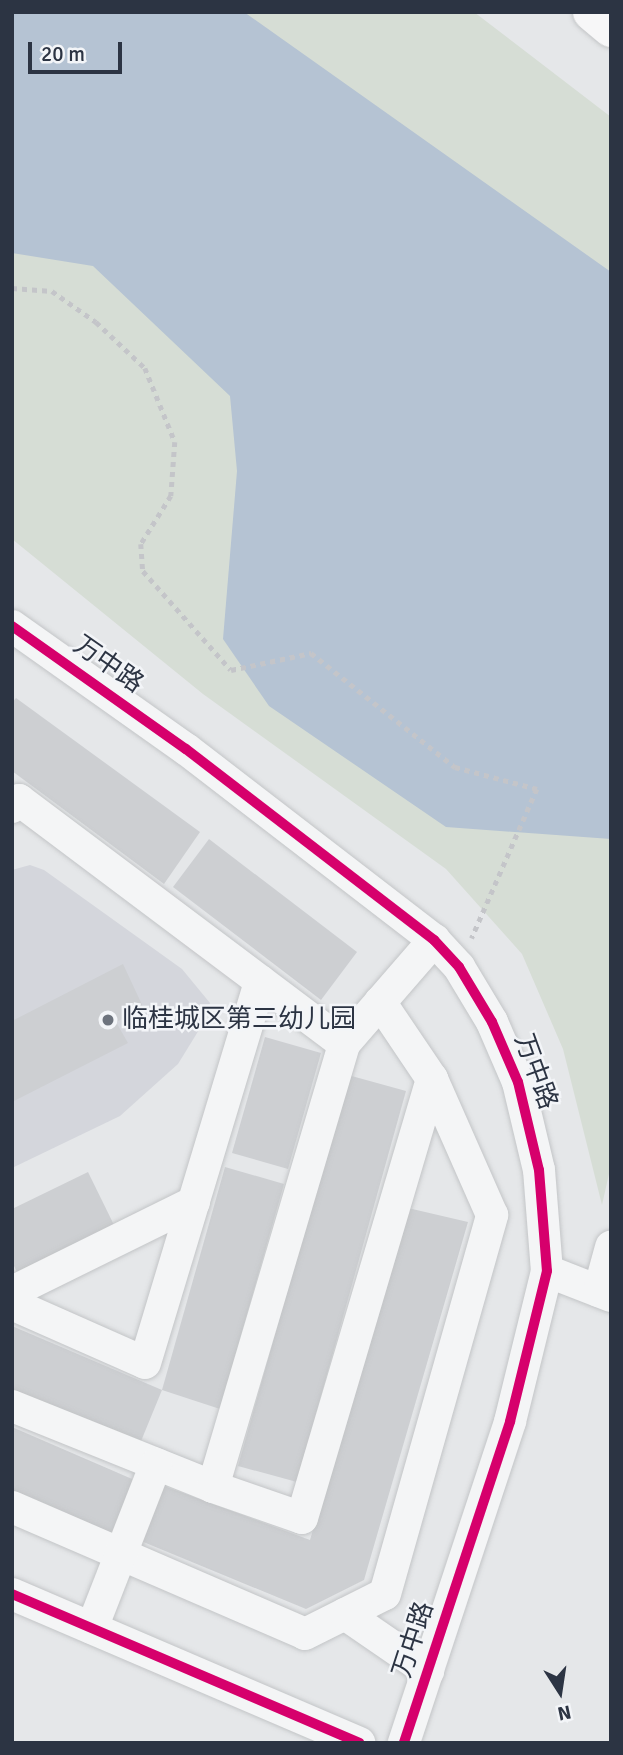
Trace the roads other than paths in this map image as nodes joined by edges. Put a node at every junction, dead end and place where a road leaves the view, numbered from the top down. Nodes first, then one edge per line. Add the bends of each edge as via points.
1 (592, 12) edge
2 (611, 28) edge
3 (12, 626) edge
4 (12, 807) edge
5 (434, 940) junction
6 (260, 981) junction
7 (380, 1002) junction
8 (344, 1044) junction
9 (432, 1079) junction
10 (194, 1202) junction
11 (611, 1247) edge
12 (547, 1271) junction
13 (12, 1292) edge
14 (605, 1294) edge
15 (12, 1304) edge
16 (12, 1406) edge
17 (156, 1464) junction
18 (213, 1487) junction
19 (12, 1507) edge
20 (121, 1554) junction
21 (12, 1594) edge
22 (345, 1614) junction
23 (92, 1628) junction
24 (428, 1671) junction
25 (359, 1743) edge
26 (404, 1743) edge

1 - 2 main road
3 - 5 street, 万中路 via 186,749
4 - 6 street via 19,800
5 - 7 street
5 - 12 street, 万中路 via 459,968 492,1022 527,1116 539,1170
6 - 8 street
6 - 10 street
7 - 8 street
7 - 9 street
8 - 18 street
9 - 18 street via 302,1518
9 - 22 street via 492,1215 385,1594
10 - 13 street
10 - 15 street via 145,1363
11 - 14 street
12 - 14 street
12 - 24 street, 万中路 via 510,1422
16 - 17 street
17 - 18 street
17 - 20 street
19 - 20 street
20 - 22 street via 305,1634
20 - 23 street
21 - 23 street
22 - 24 street
23 - 25 street
24 - 26 street, 万中路

